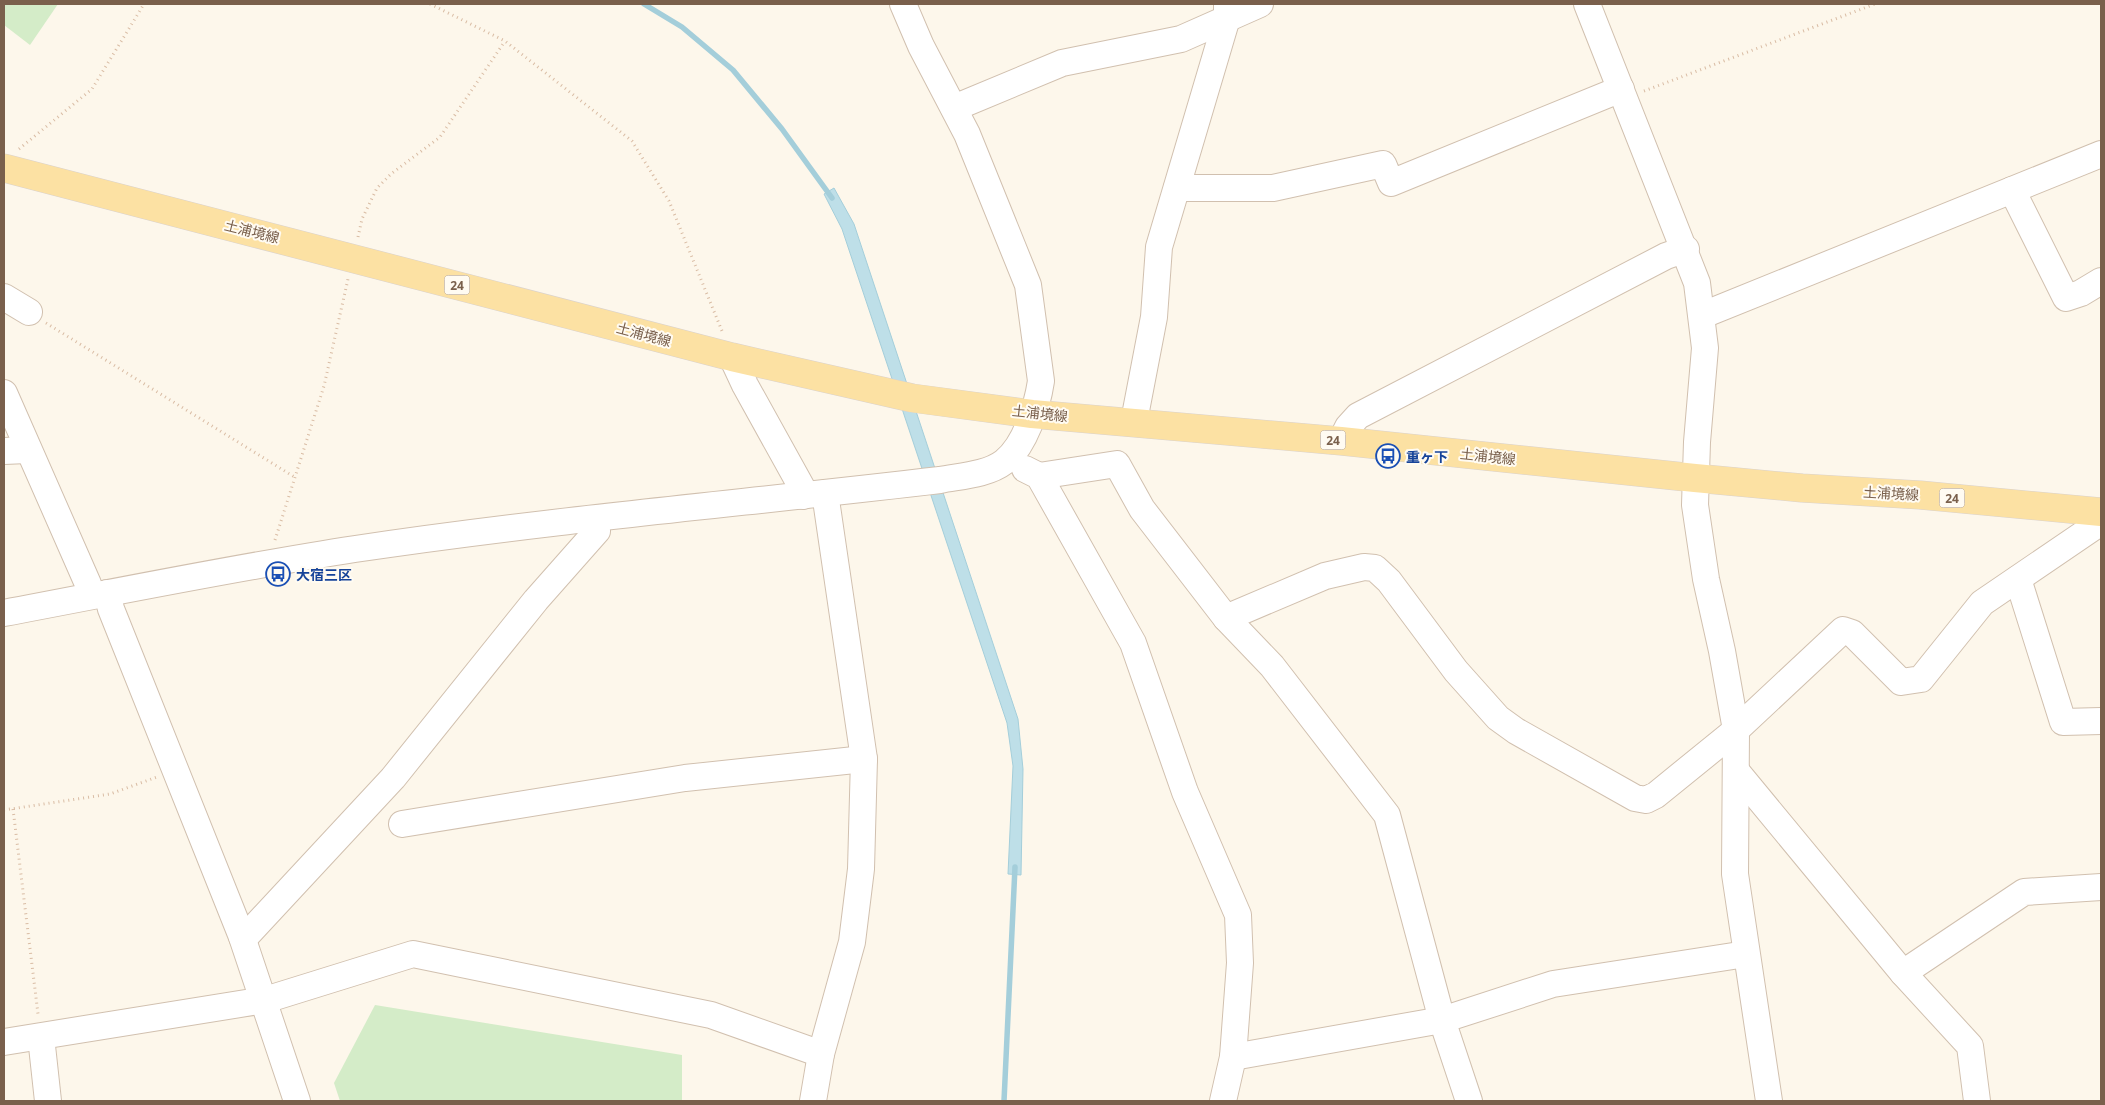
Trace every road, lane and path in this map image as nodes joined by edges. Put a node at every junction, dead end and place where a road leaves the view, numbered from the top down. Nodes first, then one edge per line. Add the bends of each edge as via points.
1 (144, 4) edge
2 (430, 4) edge
3 (903, 4) edge
4 (1260, 4) edge
5 (1587, 4) edge
6 (1875, 4) edge
7 (1227, 11) edge
8 (505, 42) junction
9 (1623, 94) junction
10 (954, 108) junction
11 (2101, 154) edge
12 (11, 159) edge
13 (1177, 188) junction
14 (2012, 190) junction
15 (1686, 249) junction
16 (353, 257) junction
17 (2101, 281) edge
18 (4, 297) edge
19 (29, 312) joint
20 (1703, 315) junction
21 (732, 357) junction
22 (4, 393) edge
23 (1032, 414) junction
24 (1134, 421) junction
25 (1341, 440) junction
26 (15, 450) edge
27 (1009, 457) junction
28 (1038, 476) junction
29 (296, 478) junction
30 (1695, 478) junction
31 (814, 495) junction
32 (2101, 512) edge
33 (595, 519) junction
34 (274, 562) junction
35 (2018, 579) junction
36 (99, 595) junction
37 (4, 613) edge
38 (1226, 618) junction
39 (2101, 721) edge
40 (1736, 730) junction
41 (864, 760) junction
42 (176, 771) junction
43 (1737, 772) junction
44 (13, 809) junction
45 (4, 810) edge
46 (402, 824) dead end
47 (2101, 886) edge
48 (242, 937) junction
49 (1746, 954) junction
50 (1903, 973) junction
51 (265, 1000) junction
52 (1442, 1020) junction
53 (41, 1037) junction
54 (4, 1042) edge
55 (821, 1054) junction
56 (1234, 1057) junction
57 (48, 1101) edge
58 (297, 1101) edge
59 (813, 1101) edge
60 (1223, 1101) edge
61 (1469, 1101) edge
62 (1769, 1101) edge
63 (1977, 1101) edge

1 - 12 path via 92,89
2 - 8 path
3 - 10 street
4 - 7 street
5 - 9 street
6 - 9 path
7 - 10 street via 1181,39 1062,63
7 - 13 street
8 - 16 path via 440,137 377,188 362,219
8 - 21 path via 632,141 669,201
9 - 13 street via 1392,183 1383,164 1273,188
9 - 15 street
10 - 23 street via 1028,285 1041,382
11 - 14 street
12 - 16 main road, 土浦境線 / 24
13 - 24 street via 1159,247 1154,317
14 - 17 street via 2066,298
14 - 20 street
15 - 20 street via 1698,283
15 - 25 street via 1666,256 1358,416
16 - 21 main road, 土浦境線 / 24
16 - 29 path via 324,386
18 - 19 street
19 - 29 path
20 - 30 street via 1704,348
21 - 23 main road, 土浦境線 / 24 via 912,398
21 - 31 street via 801,486
22 - 26 street
23 - 24 main road, 土浦境線 / 24
23 - 27 street
24 - 25 main road, 土浦境線 / 24
25 - 30 main road, 土浦境線 / 24
26 - 36 street via 88,584
27 - 28 street
27 - 31 street via 975,474
28 - 38 street via 1117,464 1142,509
28 - 56 street via 1132,643 1185,792 1238,916 1240,962
29 - 34 path via 271,550
30 - 32 main road, 土浦境線 / 24
30 - 40 street via 1700,546
31 - 33 street
31 - 41 street
32 - 35 street via 2098,524
33 - 34 street
33 - 48 street via 597,531 536,600 393,778
34 - 36 street
35 - 39 street via 2063,722
35 - 40 street via 1982,603 1921,679 1901,682 1852,633 1843,630
36 - 37 street
36 - 42 street via 110,609
38 - 40 street via 1325,576 1364,567 1375,568 1390,581 1456,671 1498,718 1635,798 1646,800 1656,795
38 - 52 street via 1272,666 1386,815
40 - 43 street
41 - 46 street via 685,778
41 - 55 street via 861,869 852,942
42 - 44 path via 110,794
42 - 48 street
43 - 49 street via 1735,874
43 - 50 street
44 - 45 path
44 - 53 path
47 - 50 street via 2024,892
48 - 51 street
49 - 52 street via 1553,984
49 - 62 street
50 - 63 street via 1970,1046
51 - 53 street
51 - 55 street via 413,954 711,1015
51 - 58 street
52 - 56 street
52 - 61 street
53 - 54 street
53 - 57 street
55 - 59 street
56 - 60 street

